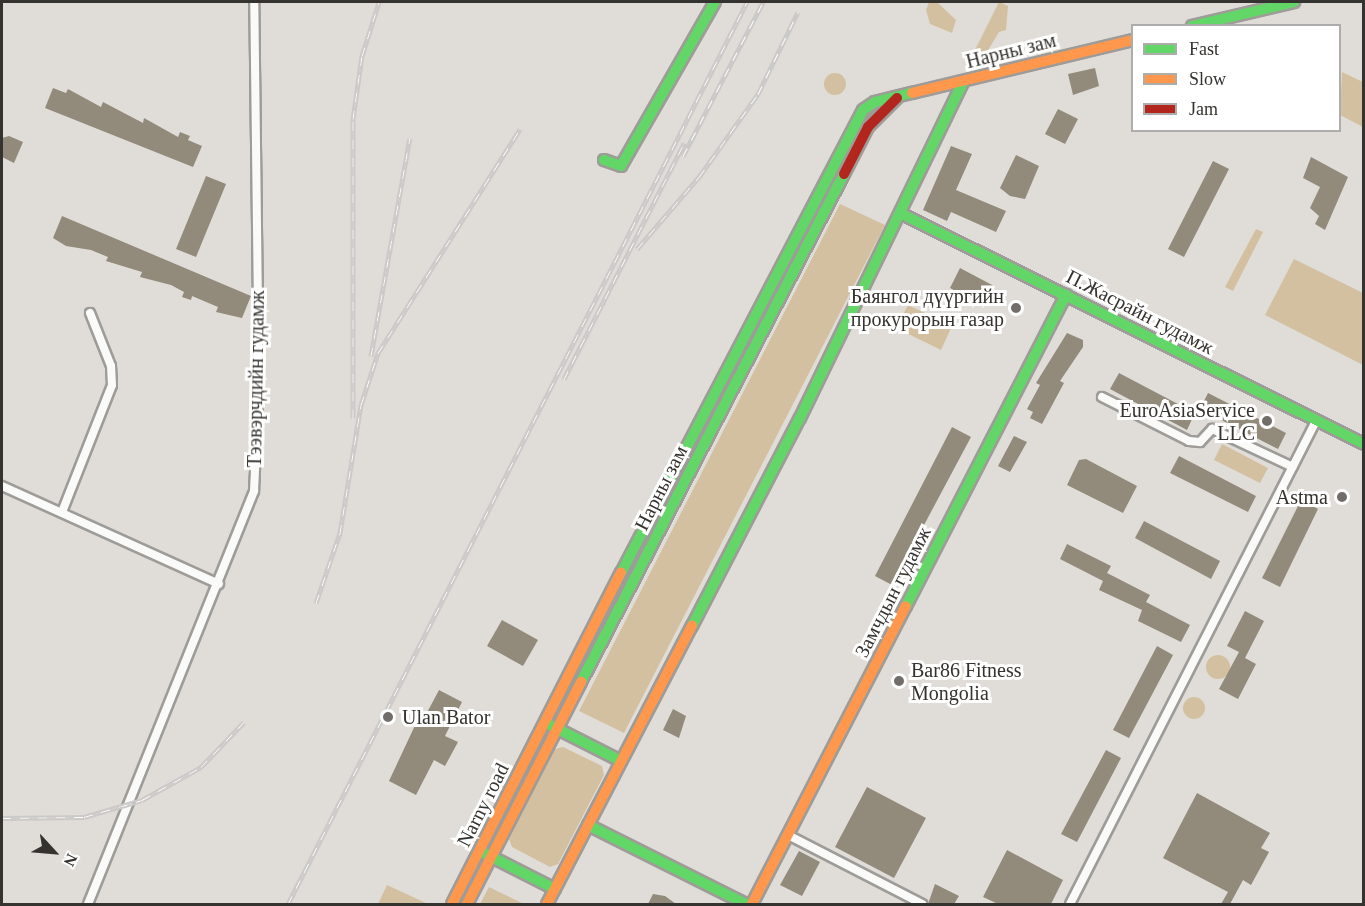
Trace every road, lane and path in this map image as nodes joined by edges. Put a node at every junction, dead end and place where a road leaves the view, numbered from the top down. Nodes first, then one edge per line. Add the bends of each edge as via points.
1 (254, 2) edge
2 (715, 2) edge
3 (1294, 2) edge
4 (1200, 24) edge
5 (1131, 40) edge
6 (963, 82) junction
7 (898, 97) junction
8 (604, 160) dead end
9 (900, 213) junction
10 (1066, 295) junction
11 (90, 313) dead end
12 (1102, 397) dead end
13 (1316, 421) junction
14 (1364, 444) edge
15 (1293, 467) junction
16 (2, 486) edge
17 (62, 512) junction
18 (219, 584) junction
19 (546, 723) junction
20 (557, 728) junction
21 (621, 760) junction
22 (588, 825) junction
23 (788, 835) junction
24 (480, 851) junction
25 (492, 857) junction
26 (555, 889) junction
27 (88, 904) edge
28 (452, 904) edge
29 (467, 904) edge
30 (547, 904) edge
31 (746, 904) edge
32 (752, 904) edge
33 (922, 904) edge
34 (1070, 904) edge

1 - 18 street, Тээвэрчдийн гудамж via 259,390 255,484
2 - 8 street via 621,166
3 - 4 street
5 - 6 street, Нарны зам
6 - 7 street, Нарны зам
6 - 9 street
7 - 19 street, Нарны зам via 875,102 855,121
7 - 20 street, Нарны зам via 868,127
9 - 10 street, П.Жасрайн гудамж
9 - 21 street via 800,418
10 - 13 street, П.Жасрайн гудамж
10 - 23 street, Замчдын гудамж
11 - 17 street via 111,366 112,385
12 - 15 street via 1189,441 1200,442 1212,429
13 - 14 street, П.Жасрайн гудамж
13 - 15 street
15 - 34 street
16 - 17 street
17 - 18 street
18 - 27 street, Тээвэрчдийн гудамж
19 - 20 street
19 - 24 street, Narny road
20 - 21 street
20 - 25 street, Нарны зам
21 - 22 street
22 - 26 street
22 - 31 street
23 - 32 street, Замчдын гудамж
23 - 33 street
24 - 25 street
24 - 28 street, Narny road
25 - 26 street
25 - 29 street, Нарны зам
26 - 30 street

